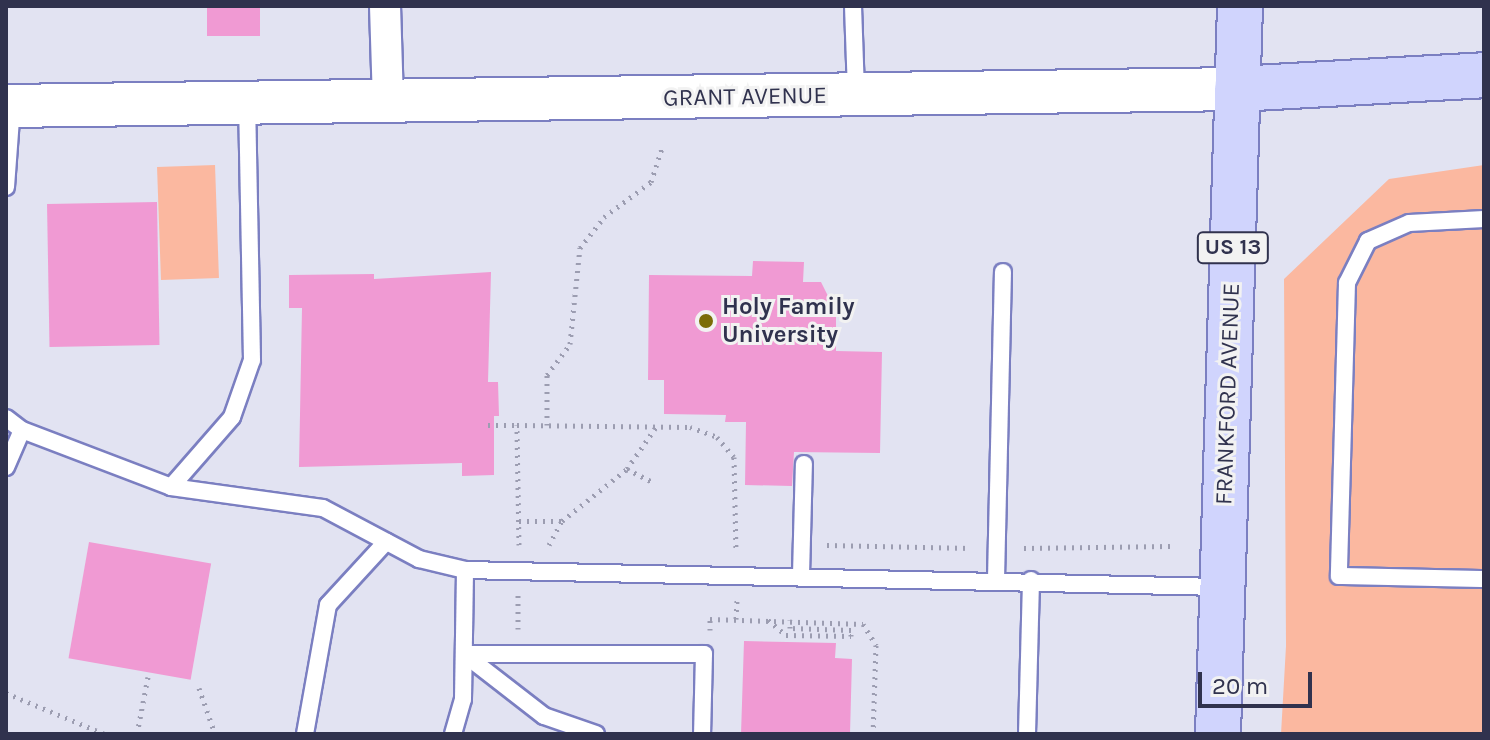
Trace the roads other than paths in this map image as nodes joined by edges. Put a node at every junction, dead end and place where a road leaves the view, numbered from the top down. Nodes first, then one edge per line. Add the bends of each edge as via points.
1 (385, 6) edge
2 (853, 6) edge
3 (1240, 6) edge
4 (1484, 75) edge
5 (1237, 89) junction
6 (856, 96) junction
7 (388, 101) junction
8 (247, 103) junction
9 (9, 106) edge
10 (6, 187) edge
11 (1484, 219) edge
12 (1003, 272) dead end
13 (6, 418) edge
14 (22, 430) junction
15 (804, 464) dead end
16 (6, 467) edge
17 (171, 487) junction
18 (386, 542) junction
19 (465, 570) junction
20 (801, 575) junction
21 (996, 579) junction
22 (1484, 579) edge
23 (1031, 580) junction
24 (1222, 587) junction
25 (464, 654) junction
26 (305, 734) edge
27 (453, 734) edge
28 (596, 734) edge
29 (702, 734) edge
30 (1027, 734) edge
31 (1218, 734) edge

1 - 7 street
2 - 6 lane
3 - 5 main road, FRANKFORD AVENUE / US 13
4 - 5 main road, GRANT AVENUE
5 - 6 street, GRANT AVENUE
5 - 24 main road, FRANKFORD AVENUE / US 13
6 - 7 street, GRANT AVENUE
7 - 8 street, GRANT AVENUE
8 - 9 street, GRANT AVENUE
8 - 17 lane via 252,360 232,417
9 - 10 lane
11 - 22 lane via 1409,223 1368,241 1347,283 1339,576
12 - 21 lane
13 - 14 lane
14 - 16 lane
14 - 17 lane
15 - 20 lane
17 - 18 lane via 323,508
18 - 19 lane via 419,559
18 - 26 lane via 328,605
19 - 20 lane
19 - 25 lane
20 - 21 lane
21 - 23 lane
23 - 24 lane
23 - 30 lane
24 - 31 main road, FRANKFORD AVENUE / US 13
25 - 27 lane via 463,699
25 - 28 lane via 544,716
25 - 29 lane via 704,654

